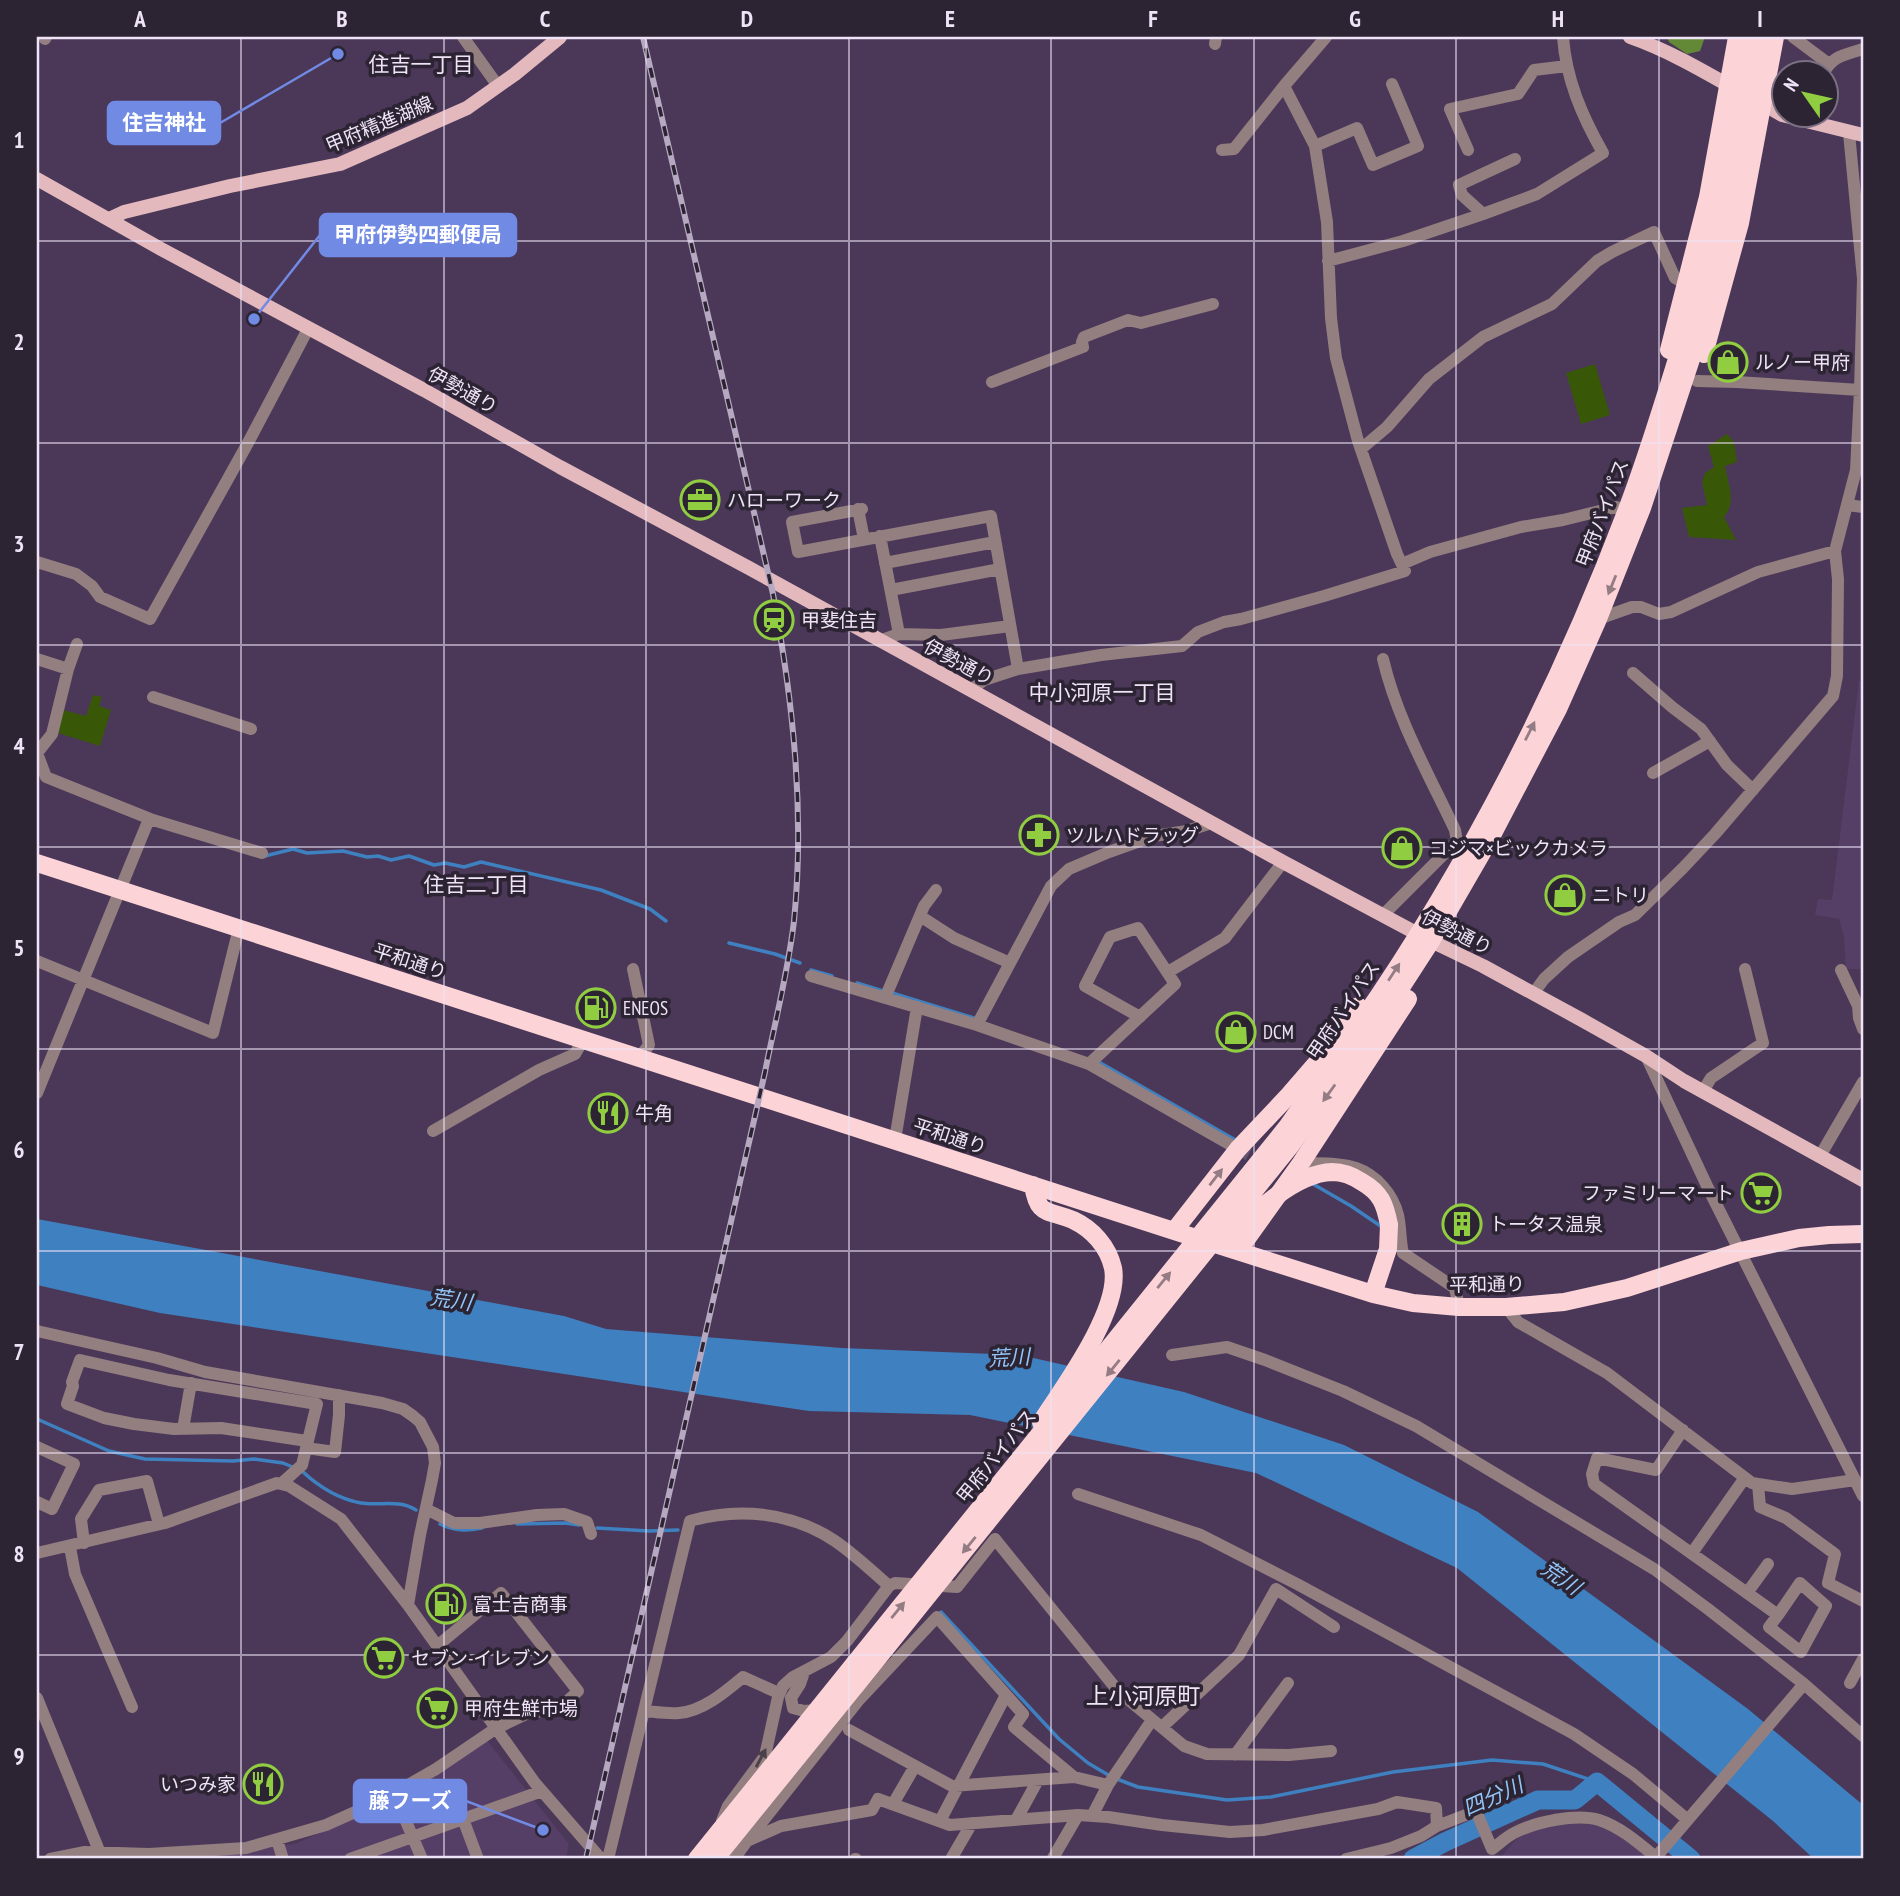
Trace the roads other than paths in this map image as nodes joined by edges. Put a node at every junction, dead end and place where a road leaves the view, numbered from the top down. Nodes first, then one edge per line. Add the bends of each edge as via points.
1 (463, 37) edge
2 (560, 37) edge
3 (1326, 37) edge
4 (1563, 37) edge
5 (1630, 37) edge
6 (1737, 37) edge
7 (1749, 37) edge
8 (1764, 37) edge
9 (1775, 37) edge
10 (1793, 37) edge
11 (1863, 49) edge
12 (1817, 60) edge
13 (1835, 60) edge
14 (1567, 66) junction
15 (1392, 84) dead end
16 (1729, 85) junction
17 (498, 86) junction
18 (1284, 86) junction
19 (1763, 104) junction
20 (1770, 108) edge
21 (1856, 134) edge
22 (1315, 146) junction
23 (1222, 150) dead end
24 (1468, 150) dead end
25 (1515, 159) dead end
26 (38, 183) edge
27 (1483, 214) junction
28 (109, 219) junction
29 (1328, 261) junction
30 (1686, 284) junction
31 (1213, 304) dead end
32 (308, 329) junction
33 (1692, 334) junction
34 (1862, 343) edge
35 (1697, 381) junction
36 (992, 382) dead end
37 (1860, 390) junction
38 (1361, 449) junction
39 (1651, 483) junction
40 (1630, 503) junction
41 (1847, 505) junction
42 (1863, 507) edge
43 (880, 536) junction
44 (864, 539) junction
45 (995, 542) junction
46 (1835, 551) junction
47 (37, 562) edge
48 (885, 563) junction
49 (1402, 564) junction
50 (1000, 569) junction
51 (891, 590) junction
52 (1598, 619) junction
53 (1010, 626) junction
54 (899, 634) junction
55 (879, 641) junction
56 (77, 644) dead end
57 (37, 659) edge
58 (1383, 659) dead end
59 (68, 669) junction
60 (1018, 669) junction
61 (1633, 673) dead end
62 (971, 690) junction
63 (153, 698) dead end
64 (251, 729) dead end
65 (1710, 741) junction
66 (37, 754) edge
67 (1653, 773) dead end
68 (1753, 790) junction
69 (149, 818) junction
70 (1211, 823) junction
71 (262, 853) dead end
72 (1283, 862) junction
73 (37, 863) edge
74 (120, 890) junction
75 (936, 890) dead end
76 (1382, 915) junction
77 (920, 916) junction
78 (239, 928) junction
79 (1425, 942) junction
80 (37, 961) edge
81 (1010, 963) junction
82 (633, 969) dead end
83 (1745, 969) dead end
84 (1841, 970) dead end
85 (1168, 972) junction
86 (811, 976) dead end
87 (82, 979) junction
88 (1533, 994) junction
89 (885, 998) junction
90 (1376, 1001) junction
91 (917, 1007) junction
92 (1140, 1017) junction
93 (977, 1025) junction
94 (1863, 1029) edge
95 (1363, 1033) junction
96 (583, 1040) junction
97 (1646, 1056) junction
98 (639, 1058) junction
99 (1089, 1064) junction
100 (1863, 1082) edge
101 (1703, 1091) junction
102 (37, 1093) edge
103 (433, 1131) dead end
104 (895, 1140) junction
105 (1238, 1149) junction
106 (1820, 1156) junction
107 (1301, 1163) junction
108 (1863, 1180) edge
109 (1032, 1185) junction
110 (1174, 1231) junction
111 (1863, 1234) edge
112 (1238, 1251) junction
113 (1741, 1251) junction
114 (1373, 1294) junction
115 (1459, 1307) junction
116 (1506, 1307) junction
117 (37, 1331) edge
118 (1135, 1341) junction
119 (1172, 1355) dead end
120 (191, 1383) junction
121 (339, 1395) junction
122 (183, 1429) junction
123 (1684, 1430) junction
124 (307, 1445) junction
125 (37, 1447) edge
126 (1744, 1479) junction
127 (1855, 1480) junction
128 (1001, 1483) junction
129 (281, 1484) junction
130 (1758, 1484) junction
131 (1078, 1494) dead end
132 (1863, 1496) edge
133 (37, 1502) edge
134 (426, 1509) junction
135 (159, 1524) junction
136 (591, 1534) dead end
137 (84, 1543) junction
138 (70, 1547) junction
139 (37, 1553) edge
140 (1692, 1553) junction
141 (1768, 1563) dead end
142 (889, 1586) junction
143 (1748, 1593) junction
144 (1863, 1601) edge
145 (408, 1605) junction
146 (1777, 1615) junction
147 (1334, 1627) dead end
148 (437, 1646) junction
149 (1863, 1659) edge
150 (804, 1672) junction
151 (1288, 1683) dead end
152 (1850, 1683) dead end
153 (1804, 1684) junction
154 (774, 1691) dead end
155 (1006, 1695) junction
156 (37, 1698) edge
157 (132, 1707) dead end
158 (817, 1710) junction
159 (645, 1711) junction
160 (1157, 1724) junction
161 (495, 1729) junction
162 (849, 1730) dead end
163 (1863, 1737) edge
164 (1331, 1751) dead end
165 (1236, 1755) junction
166 (915, 1766) junction
167 (1074, 1777) junction
168 (1038, 1780) junction
169 (1108, 1784) junction
170 (958, 1786) junction
171 (542, 1791) junction
172 (394, 1793) junction
173 (893, 1804) junction
174 (1078, 1815) junction
175 (1092, 1816) junction
176 (463, 1819) junction
177 (1016, 1820) junction
178 (1688, 1820) junction
179 (940, 1821) junction
180 (972, 1823) junction
181 (1437, 1826) junction
182 (413, 1837) junction
183 (715, 1838) junction
184 (277, 1840) junction
185 (747, 1841) junction
186 (100, 1853) junction
187 (1489, 1854) edge
188 (150, 1857) edge
189 (1053, 1858) edge
190 (1657, 1858) edge
191 (50, 1859) edge
192 (283, 1859) edge
193 (350, 1859) edge
194 (422, 1859) edge
195 (478, 1859) edge
196 (601, 1859) edge
197 (608, 1859) edge
198 (698, 1859) edge
199 (715, 1859) edge
200 (734, 1859) edge
201 (951, 1859) edge
202 (1346, 1859) edge

1 - 17 street
2 - 17 main road, 甲府精進湖線
3 - 18 street
4 - 14 street
5 - 16 main road
6 - 16 highway
7 - 33 highway, 甲府バイパス, bridge
8 - 33 highway, 甲府バイパス, bridge via 1730,220
9 - 19 highway
10 - 12 street
11 - 13 street
14 - 24 street via 1534,71 1518,94 1450,110
14 - 27 street via 1575,96 1603,153 1537,194
15 - 22 street via 1418,146 1373,165 1357,128
16 - 19 main road
16 - 30 highway
17 - 28 main road, 甲府精進湖線 via 467,108 340,164 230,186
18 - 22 street
18 - 23 street via 1234,149
19 - 20 main road
19 - 35 highway via 1740,223
21 - 34 street
22 - 29 street
25 - 27 street via 1459,185 1462,195
26 - 28 main road, 伊勢通り
27 - 29 street
28 - 32 main road, 伊勢通り
29 - 38 street via 1336,358
30 - 38 street via 1675,278 1654,232 1612,252 1552,304 1483,337 1429,379
30 - 40 highway via 1638,449
31 - 36 street via 1141,323 1128,320 1084,337 1083,347
32 - 47 street via 150,619 100,597 76,574
32 - 55 main road, 伊勢通り
33 - 39 highway, 甲府バイパス
33 - 40 highway, 甲府バイパス
34 - 37 street
35 - 37 street
35 - 39 highway via 1672,453
37 - 41 street via 1856,470
38 - 49 street
39 -> 52 highway, 甲府バイパス
40 - 49 street via 1508,530
79 -> 40 highway, 甲府バイパス via 1553,687
41 - 42 street
41 - 46 street
43 - 44 street
43 - 45 street via 990,516
43 - 48 street
44 - 44 street via 798,552 792,522 860,509
45 - 48 street
45 - 50 street
46 - 52 street via 1758,572 1671,612 1659,614 1632,607
46 - 68 street via 1837,676 1833,695
48 - 51 street
49 - 60 street via 1405,571 1224,622 1198,632 1182,646
50 - 51 street
50 - 53 street
51 - 54 street
52 - 79 highway, 甲府バイパス via 1558,709 1490,839
53 - 54 street via 941,635
53 - 60 street
54 - 55 street
55 - 62 main road, 伊勢通り
56 - 59 street
57 - 59 street
58 - 76 street via 1388,682 1457,841
59 - 66 street via 52,734
60 - 62 street via 984,680
61 - 65 street
62 - 70 main road, 伊勢通り
63 - 64 street
65 - 67 street
65 - 68 street
66 - 69 street via 46,777
68 - 88 street via 1635,915 1568,957
69 - 71 street
69 - 74 street
70 - 72 main road, 伊勢通り
70 - 81 street via 1154,836 1069,869 1051,886
72 - 76 main road, 伊勢通り
72 - 85 street via 1225,938
73 - 74 highway, 平和通り
74 - 78 highway, 平和通り
74 - 87 street
75 - 77 street
76 - 79 main road, 伊勢通り
77 - 81 street via 954,938
77 - 89 street
78 - 87 street via 213,1032
78 - 96 highway, 平和通り
79 - 88 main road, 伊勢通り via 1483,966
90 -> 79 highway, 甲府バイパス
79 - 95 highway, 甲府バイパス
79 - 107 highway via 1427,970
80 - 87 street
81 - 93 street
82 - 98 street via 649,1045
83 - 101 street via 1763,1043 1711,1078
84 - 94 street
85 - 92 street via 1175,984
85 - 92 street via 1138,928 1110,937 1085,986
86 - 89 street
87 - 102 street
88 - 97 main road, 伊勢通り
89 - 91 street
90 - 95 highway, 甲府バイパス
90 - 105 highway via 1358,1005 1321,1058
91 - 93 street
91 - 104 street
92 - 99 street
93 - 99 street
95 -> 118 highway, 甲府バイパス, bridge via 1291,1145
128 -> 95 highway, 甲府バイパス, bridge
96 - 98 highway, 平和通り
96 - 103 street via 575,1054
97 - 101 main road, 伊勢通り
97 - 113 street
98 - 104 highway, 平和通り
99 - 105 street
100 - 106 street
101 - 106 main road, 伊勢通り
104 - 109 highway, 平和通り
110 -> 105 highway
106 - 108 main road, 伊勢通り
107 - 112 highway
107 - 115 street via 1355,1167 1381,1185 1398,1212 1403,1253 1455,1288
109 - 110 highway, 平和通り
109 - 128 highway, bridge via 1042,1209 1072,1220 1100,1241 1114,1270 1103,1320
110 - 112 highway, 平和通り
111 - 113 highway, 平和通り via 1799,1238
112 - 114 highway, 平和通り
113 - 116 highway, 平和通り via 1593,1297
113 - 127 street
114 - 115 highway, 平和通り
114 - 118 highway, bridge via 1388,1249 1385,1206 1375,1190 1359,1180 1333,1172 1319,1174 1282,1193 1248,1219 1149,1335
115 - 116 highway, 平和通り
116 - 123 street via 1518,1322 1607,1373
117 - 121 street via 205,1372
118 -> 199 highway, 甲府バイパス, bridge
119 - 153 street via 1227,1348 1343,1391 1416,1426 1654,1569
120 - 122 street
120 - 122 street via 79,1360 67,1404 104,1418
120 - 124 street via 317,1404
121 - 124 street via 335,1452
121 - 134 street via 404,1409 420,1422 433,1447 435,1463
122 - 124 street via 221,1428
123 - 126 street
123 - 140 street via 1656,1470 1597,1458 1592,1474 1594,1484
124 - 129 street via 297,1469
125 - 133 street via 74,1464 52,1510
126 - 130 street
126 - 140 street
127 - 130 street via 1791,1489
127 - 132 street
158 -> 128 highway, 甲府バイパス, bridge
129 - 135 street
129 - 145 street via 341,1519
130 - 144 street via 1760,1507 1786,1518 1835,1554 1828,1583
131 - 178 street via 1201,1535 1320,1596 1574,1734 1633,1774
134 - 136 street via 454,1522 480,1523 564,1514 587,1522
134 - 145 street
135 - 137 street
135 - 137 street via 147,1481 100,1490 82,1519
137 - 138 street
138 - 139 street
138 - 157 street via 75,1574
140 - 143 street
141 - 143 street
142 - 150 street via 847,1641 831,1657
142 - 159 street via 835,1541 788,1519 742,1513 690,1521
142 - 160 street via 957,1587 995,1538 1118,1691
143 - 146 street
145 - 148 street
146 - 146 street via 1769,1627 1801,1651 1826,1606 1800,1583
147 - 160 street via 1276,1589 1239,1655
148 - 161 street
148 - 161 street via 501,1593 578,1691 559,1709 528,1713
149 - 152 street
150 - 158 street via 791,1698 793,1708
183 -> 150 street via 728,1806 765,1756 783,1686
151 - 165 street
153 - 163 street
153 - 178 street
154 - 159 street via 743,1678 693,1710
155 - 167 street via 1023,1714 1014,1727
155 - 170 street
155 - 185 street via 937,1617 858,1701
156 - 186 street
158 - 183 highway, 甲府バイパス
159 - 197 street
160 - 165 street via 1184,1746 1207,1754
160 - 169 street
161 - 171 street
161 - 172 street
162 - 166 street
164 - 165 street
166 - 170 street
166 - 173 street
167 - 168 street
167 - 169 street
168 - 170 street
168 - 177 street
169 - 175 street
170 - 179 street
171 - 176 street
171 - 196 street
172 - 182 street
172 - 184 street via 326,1825
173 - 179 street
173 - 185 street via 878,1798 872,1810 781,1826
174 - 175 street
174 - 177 street
174 - 189 street
175 - 181 street via 1230,1832 1263,1830 1396,1802 1436,1808
176 - 182 street
176 - 195 street
177 - 180 street
178 - 190 street
179 - 180 street
180 - 201 street
181 - 187 street via 1476,1811
181 - 202 street via 1391,1848
182 - 193 street
182 - 194 street
183 - 198 highway, 甲府バイパス
184 - 188 street via 246,1848
184 - 192 street
185 - 200 street
186 - 188 street
186 - 191 street
187 - 190 street via 1513,1833 1572,1818 1599,1820

